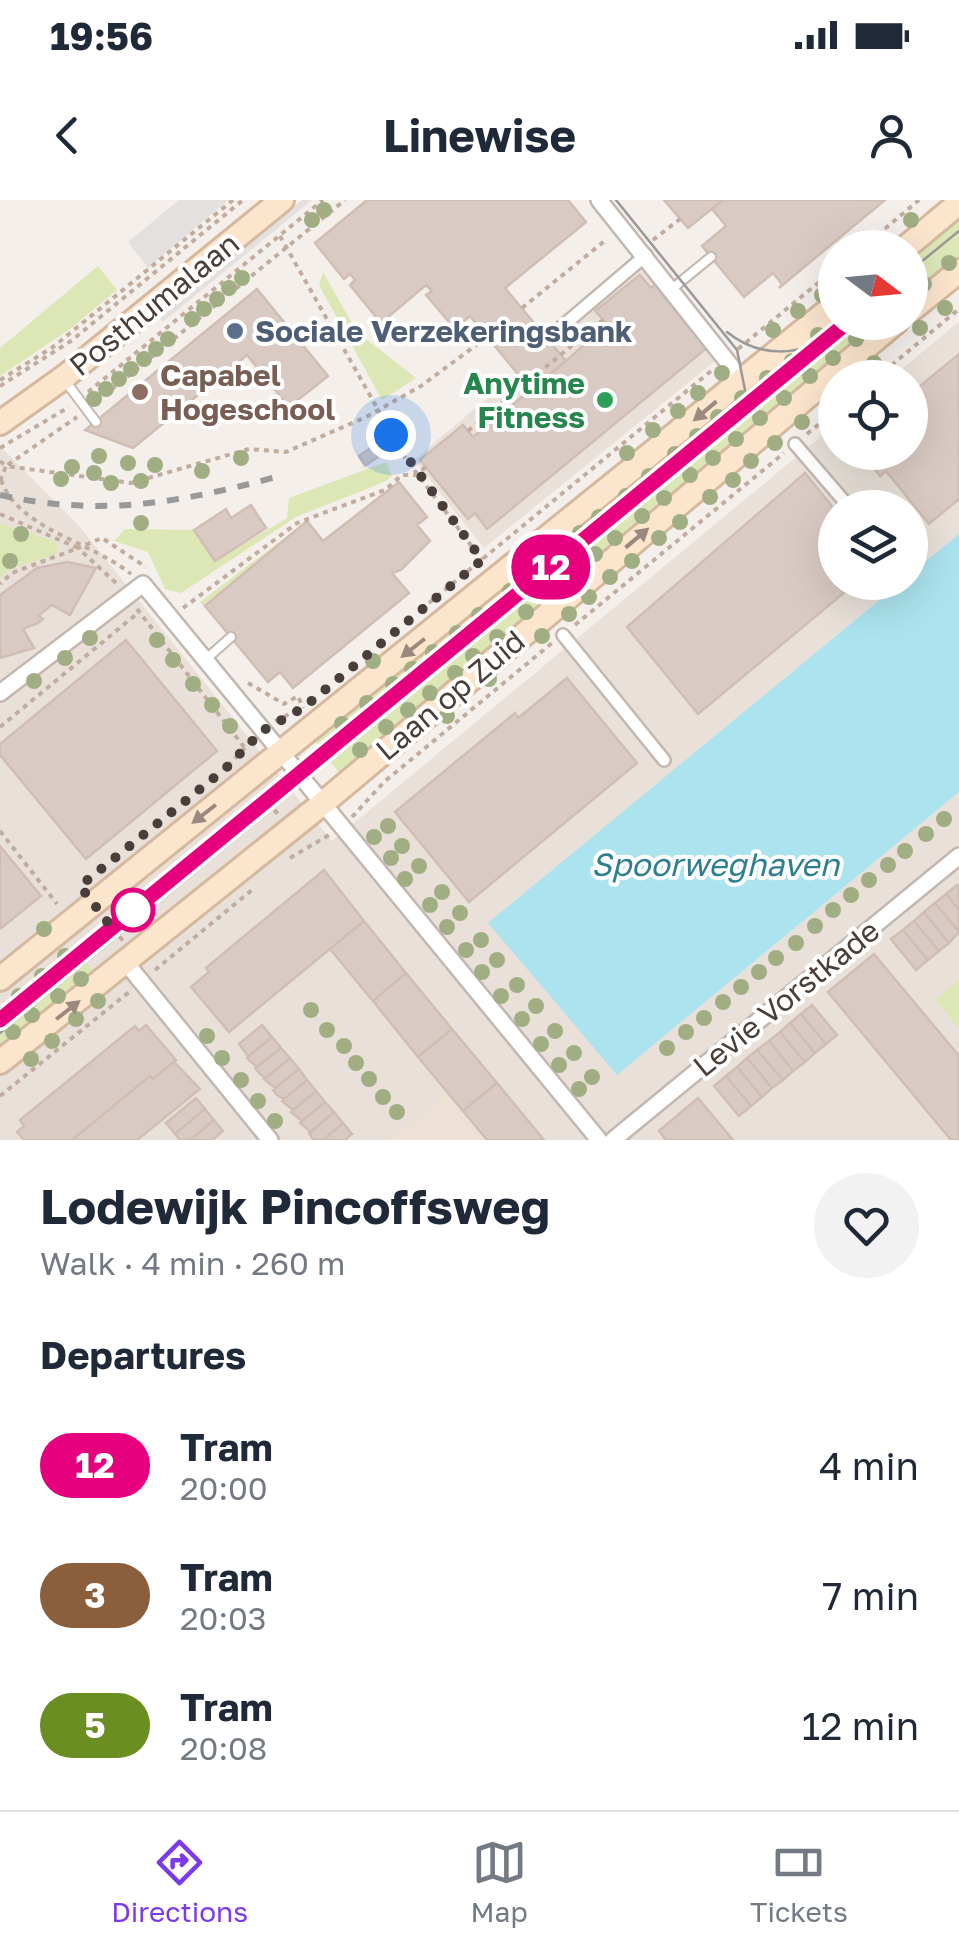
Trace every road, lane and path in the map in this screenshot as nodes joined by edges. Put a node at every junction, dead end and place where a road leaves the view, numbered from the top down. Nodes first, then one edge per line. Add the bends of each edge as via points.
1 (233, 200) edge
2 (244, 200) edge
3 (282, 200) edge
4 (323, 200) edge
5 (345, 200) edge
6 (600, 200) edge
7 (920, 200) edge
8 (959, 203) edge
9 (680, 219) dead end
10 (622, 227) junction
11 (884, 230) edge
12 (927, 230) edge
13 (280, 236) junction
14 (288, 248) junction
15 (643, 252) junction
16 (711, 257) dead end
17 (959, 271) edge
18 (818, 283) edge
19 (673, 288) junction
20 (928, 296) edge
21 (522, 308) dead end
22 (959, 309) edge
23 (818, 319) edge
24 (603, 320) dead end
25 (552, 334) dead end
26 (487, 337) dead end
27 (875, 340) edge
28 (727, 358) junction
29 (898, 360) edge
30 (63, 378) junction
31 (742, 380) junction
32 (0, 383) edge
33 (80, 398) junction
34 (23, 402) junction
35 (87, 409) junction
36 (0, 410) edge
37 (377, 411) junction
38 (96, 422) dead end
39 (0, 423) edge
40 (818, 426) edge
41 (468, 432) dead end
42 (795, 444) junction
43 (0, 448) edge
44 (0, 461) edge
45 (6, 466) junction
46 (426, 467) dead end
47 (416, 475) junction
48 (0, 480) edge
49 (835, 490) edge
50 (0, 514) edge
51 (482, 560) junction
52 (0, 584) edge
53 (142, 584) junction
54 (183, 608) dead end
55 (422, 609) dead end
56 (139, 612) dead end
57 (563, 635) junction
58 (231, 637) dead end
59 (211, 655) junction
60 (0, 693) edge
61 (0, 728) edge
62 (262, 731) junction
63 (280, 754) junction
64 (233, 760) junction
65 (664, 760) dead end
66 (225, 769) dead end
67 (248, 779) junction
68 (322, 804) junction
69 (340, 827) junction
70 (289, 829) junction
71 (0, 831) edge
72 (306, 849) junction
73 (959, 856) edge
74 (288, 860) dead end
75 (257, 885) dead end
76 (69, 894) dead end
77 (92, 902) junction
78 (139, 969) junction
79 (0, 979) edge
80 (0, 1062) edge
81 (0, 1096) edge
82 (270, 1140) edge
83 (600, 1140) edge
84 (613, 1140) edge

1 - 32 path, Posthumalaan
2 - 32 path, Posthumalaan via 72,342
3 - 30 main road, Posthumalaan
4 - 13 path, Posthumalaan
5 - 14 path, Posthumalaan
6 - 10 street
7 - 11 path
8 - 12 main road
9 - 15 path
10 - 15 street
10 - 21 path
13 - 14 path
13 - 33 path, Posthumalaan
14 - 35 path, Posthumalaan
14 - 37 path
15 - 19 street
15 - 25 street
16 - 19 lane
17 - 20 main road
18 - 28 path
19 - 28 street
22 - 29 path
23 - 31 main road, Laan op Zuid
24 - 41 path
26 - 37 path
68 -> 27 main road, Laan op Zuid
28 - 31 street
28 - 51 path
30 - 33 lane
30 - 34 main road, Posthumalaan
31 -> 63 main road, Laan op Zuid
33 - 35 lane
33 - 43 path, Posthumalaan
34 - 36 main road, Posthumalaan
34 - 39 main road, Posthumalaan
35 - 38 lane
35 - 45 path, Posthumalaan
37 - 45 path via 286,452 250,450 132,483
37 - 47 path
40 - 42 path, Laan op Zuid
42 - 49 street
42 - 57 path, Laan op Zuid
44 - 45 path
45 - 48 path
46 - 47 path
47 - 51 path
47 - 54 path via 402,475 384,490 297,524
48 - 53 path via 18,509 86,544
50 - 52 path via 78,548
51 - 55 path
53 - 59 street
53 - 60 street
56 - 61 path
57 - 65 street
57 - 69 path, Laan op Zuid via 384,782
58 - 59 lane
59 - 62 street
59 - 62 path via 284,704 298,696 303,708
62 - 63 street
62 - 64 path
63 - 67 main road, Laan op Zuid
63 - 68 street
64 - 66 path
64 - 67 path
67 - 70 path
67 -> 77 main road, Laan op Zuid
68 - 69 street
68 - 70 main road, Laan op Zuid
69 - 72 path, Laan op Zuid
69 - 83 street
70 - 72 path
70 - 78 main road, Laan op Zuid
71 - 76 path via 57,904
72 - 74 path, Laan op Zuid
73 - 84 street, Levie Vorstkade
75 - 78 path
77 - 78 path
77 - 79 main road, Laan op Zuid
80 -> 78 main road, Laan op Zuid
78 - 81 path
78 - 82 street

